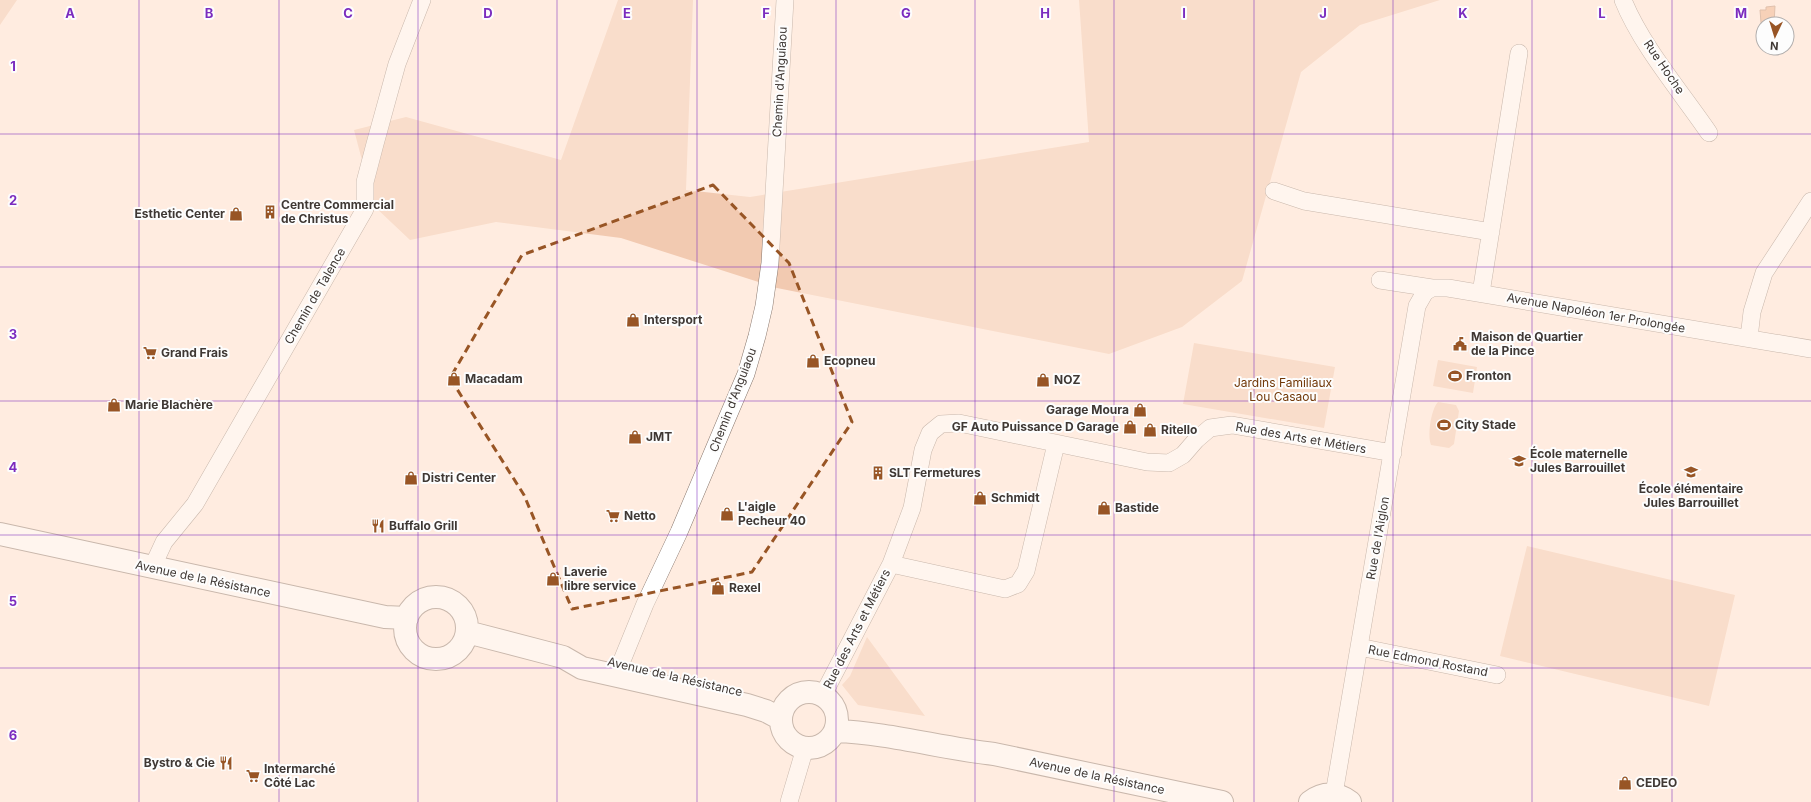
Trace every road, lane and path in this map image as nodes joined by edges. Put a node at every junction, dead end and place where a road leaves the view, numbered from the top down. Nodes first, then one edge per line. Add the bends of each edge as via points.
1 (422, 0) edge
2 (785, 0) edge
3 (1623, 0) edge
4 (1519, 53) dead end
5 (1708, 133) dead end
6 (1274, 191) dead end
7 (1811, 201) edge
8 (1491, 232) junction
9 (1380, 280) dead end
10 (1432, 288) junction
11 (1481, 293) junction
12 (1749, 338) junction
13 (1811, 349) edge
14 (1056, 444) junction
15 (1393, 453) junction
16 (0, 534) edge
17 (892, 564) junction
18 (152, 568) junction
19 (407, 618) junction
20 (467, 632) junction
21 (1359, 648) junction
22 (563, 657) junction
23 (621, 663) junction
24 (1497, 675) dead end
25 (823, 695) junction
26 (783, 712) junction
27 (836, 724) junction
28 (805, 748) junction
29 (1342, 798) edge
30 (789, 802) edge
31 (1222, 802) edge
32 (1310, 802) edge

1 - 18 street, Chemin de Talence via 397,64 375,144 365,182 365,209 196,504 164,542
2 - 23 street, Chemin d'Anguiaou via 770,263 757,336 746,374 679,532 644,604
3 - 5 street, Rue Hoche via 1655,55
4 - 8 street
6 - 8 street via 1304,201
7 - 12 street via 1764,273 1752,312
8 - 11 street
9 - 10 street, Avenue Napoléon 1er Prolongée
10 - 11 street, Avenue Napoléon 1er Prolongée
10 - 15 street, Rue de l'Aiglon via 1420,298 1417,306
11 - 12 street, Avenue Napoléon 1er Prolongée
12 - 13 street, Avenue Napoléon 1er Prolongée
14 - 15 street, Rue des Arts et Métiers via 1147,462 1169,463 1183,455 1210,428 1232,425
14 - 17 street, Rue des Arts et Métiers via 959,423 942,424 930,433 923,450 912,508
14 - 17 street, Rue des Arts et Métiers via 1026,571 1018,584 1005,589
15 - 21 street, Rue de l'Aiglon
16 - 18 main road, Avenue de la Résistance
17 - 25 street, Rue des Arts et Métiers
18 - 19 main road, Avenue de la Résistance via 385,617
19 - 20 main road via 410,611 421,601 436,597 444,598 462,611
19 - 20 main road via 406,635 409,643 421,655 429,658 446,657 454,653 462,644
20 - 22 main road, Avenue de la Résistance
21 - 24 street, Rue Edmond Rostand
21 - 29 street, Rue de l'Aiglon
22 - 23 main road, Avenue de la Résistance
22 - 26 main road, Avenue de la Résistance via 582,668 766,711
23 - 26 main road, Avenue de la Résistance via 764,697
25 - 26 main road via 806,692 790,698
25 - 27 main road via 835,708
26 - 28 main road via 782,728 790,741
27 - 28 main road via 830,739 823,745
27 - 31 main road, Avenue de la Résistance
28 - 30 street
29 - 32 main road via 1318,797

